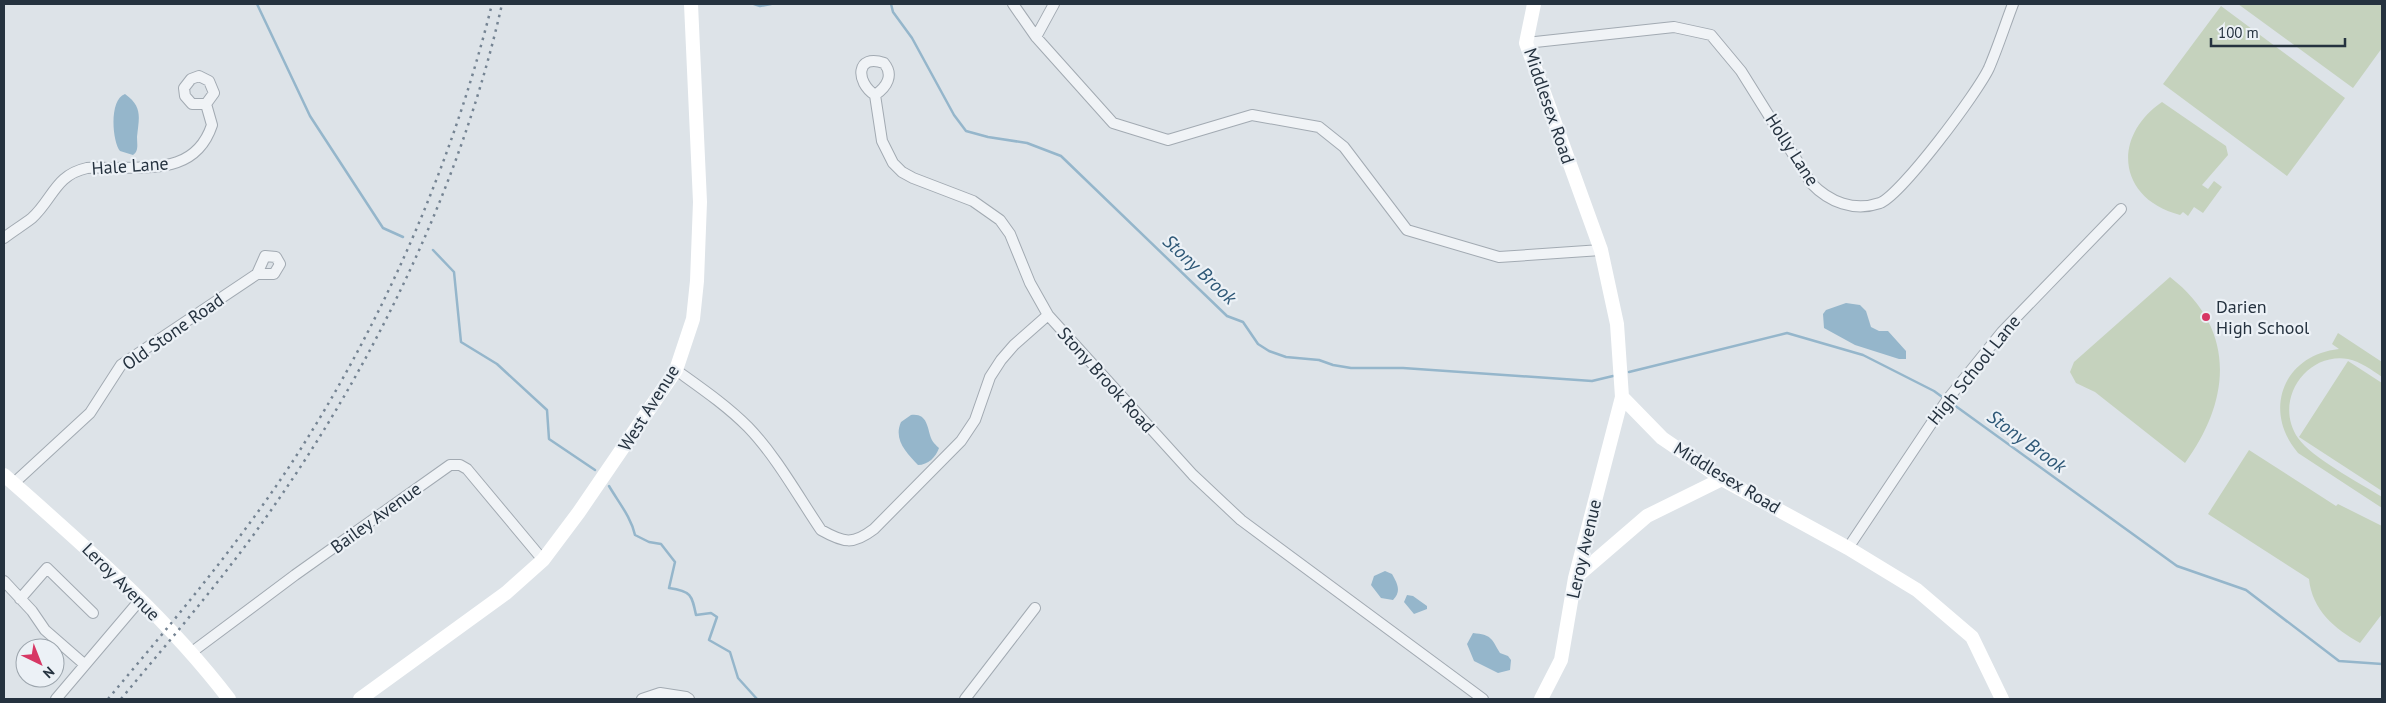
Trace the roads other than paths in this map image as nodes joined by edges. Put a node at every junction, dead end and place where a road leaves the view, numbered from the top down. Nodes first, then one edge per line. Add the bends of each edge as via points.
1 (691, 4) edge
2 (1013, 4) edge
3 (1054, 4) edge
4 (1534, 4) edge
5 (2013, 4) edge
6 (1036, 37) junction
7 (1526, 43) junction
8 (875, 95) dead end
9 (206, 104) dead end
10 (2121, 209) dead end
11 (4, 238) edge
12 (1601, 250) junction
13 (257, 274) dead end
14 (1048, 315) junction
15 (676, 370) junction
16 (1622, 397) junction
17 (9, 479) edge
18 (1722, 479) junction
19 (1848, 548) junction
20 (543, 560) junction
21 (1575, 578) junction
22 (4, 581) edge
23 (20, 598) junction
24 (140, 600) junction
25 (1035, 608) dead end
26 (93, 613) dead end
27 (192, 652) junction
28 (84, 664) junction
29 (56, 699) edge
30 (229, 699) edge
31 (360, 699) edge
32 (642, 699) edge
33 (689, 699) edge
34 (965, 699) edge
35 (1483, 699) edge
36 (1542, 699) edge
37 (2002, 699) edge

1 - 15 main road, West Avenue via 700,202 697,281 693,319
2 - 6 street
3 - 6 street
4 - 7 main road, Middlesex Road
5 - 7 street, Holly Lane via 1988,68 1966,105 1901,187 1880,203 1852,207 1824,197 1811,184 1741,71 1711,36 1674,27
6 - 12 street via 1112,123 1168,140 1252,115 1319,127 1344,147 1407,230 1499,256
7 - 12 main road, Middlesex Road
8 - 14 street via 882,141 893,163 902,172 925,184 973,201 1000,220 1010,234 1030,283
9 - 11 street, Hale Lane via 212,125 202,148 190,156 175,164 88,168 67,176 33,217
10 - 19 street, High School Lane via 2002,332 1947,400
12 - 16 main road, Middlesex Road via 1617,324
13 - 17 street, Old Stone Road via 121,365 90,413
14 - 15 street, Stony Brook Road via 1000,360 990,377 975,420 961,441 874,529 859,540 846,541 820,530 749,428 720,401
14 - 35 street, Stony Brook Road via 1193,475 1241,520
15 - 20 main road, West Avenue
16 - 18 main road, Middlesex Road via 1662,438
16 - 21 main road, Leroy Avenue
17 - 24 main road, Leroy Avenue
18 - 19 main road, Middlesex Road
18 - 21 main road via 1648,516
19 - 37 main road, Middlesex Road via 1917,590 1972,637
20 - 27 street, Bailey Avenue via 467,469 450,465
20 - 31 main road, West Avenue via 506,593
21 - 36 main road, Leroy Avenue via 1560,660
22 - 23 street
23 - 26 street via 47,568
23 - 28 street via 45,630
24 - 27 main road, Leroy Avenue
24 - 28 street
25 - 34 street
27 - 30 main road, Leroy Avenue
28 - 29 street
32 - 33 street via 660,693

